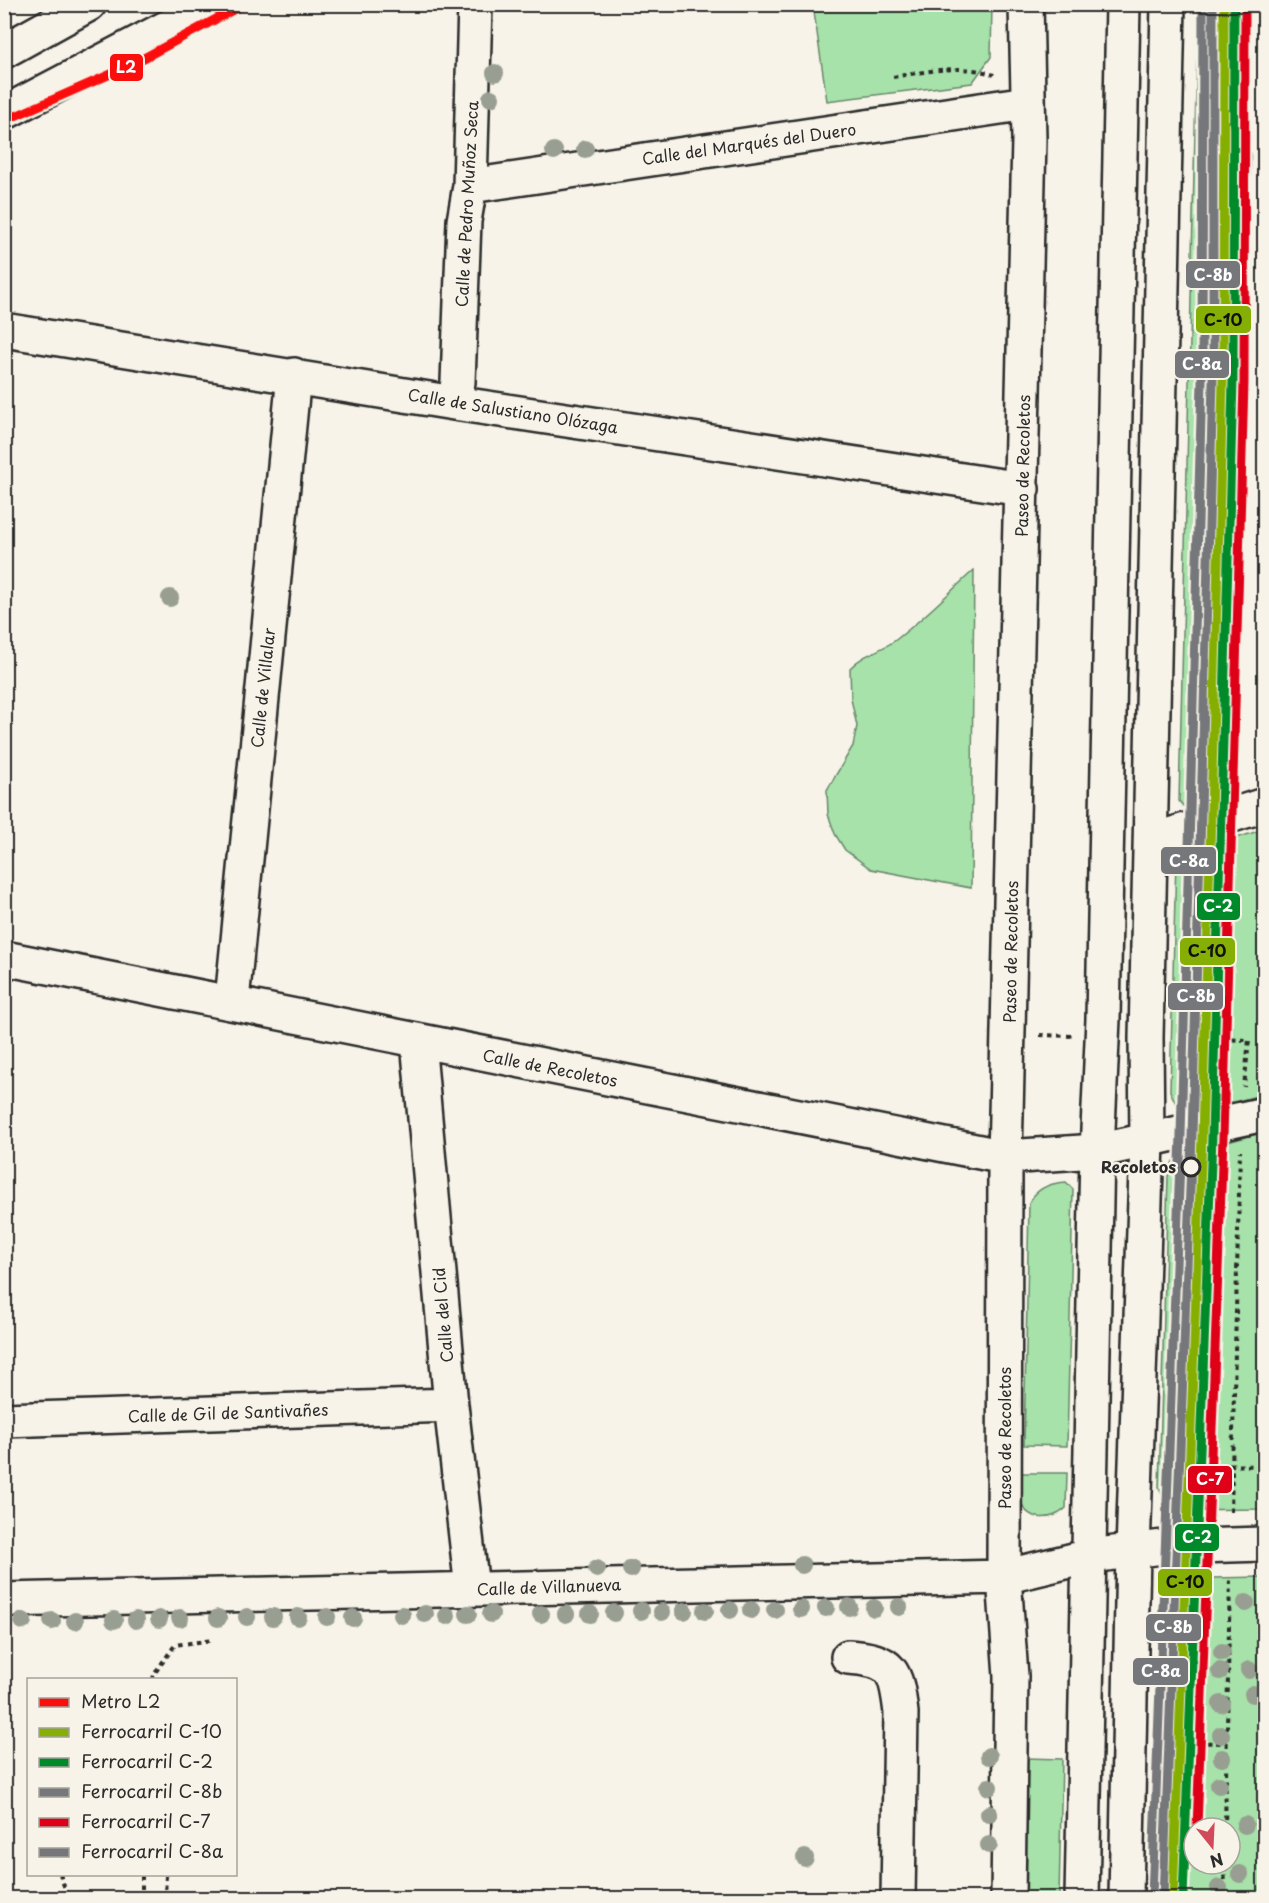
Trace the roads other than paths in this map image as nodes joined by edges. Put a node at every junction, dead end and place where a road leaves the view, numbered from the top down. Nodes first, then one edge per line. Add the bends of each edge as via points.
1 (89, 4) edge
2 (212, 4) edge
3 (475, 4) edge
4 (1026, 4) edge
5 (1123, 4) edge
6 (1168, 4) edge
7 (4, 51) edge
8 (1027, 90) junction
9 (4, 113) edge
10 (470, 186) junction
11 (4, 330) edge
12 (294, 375) junction
13 (454, 403) junction
14 (1022, 489) junction
15 (1264, 805) edge
16 (1152, 841) junction
17 (4, 958) edge
18 (232, 1001) junction
19 (418, 1041) junction
20 (1253, 1117) edge
21 (1147, 1142) junction
22 (1097, 1151) junction
23 (1005, 1157) junction
24 (451, 1405) junction
25 (4, 1420) edge
26 (1264, 1544) edge
27 (1133, 1551) junction
28 (1090, 1556) junction
29 (1004, 1578) junction
30 (472, 1589) junction
31 (4, 1600) edge
32 (848, 1657) dead end
33 (898, 1899) edge
34 (1008, 1899) edge
35 (1082, 1899) edge
36 (1126, 1899) edge

1 - 7 main road
2 - 9 main road
3 - 10 main road, Calle de Pedro Muñoz Seca
4 - 8 main road, Paseo de Recoletos
5 - 22 main road via 1103,1028
6 - 16 main road
8 - 10 main road, Calle del Marqués del Duero
8 - 14 main road, Paseo de Recoletos
10 - 13 main road, Calle de Pedro Muñoz Seca via 464,221
11 - 12 main road, Calle de Salustiano Olózaga
12 - 13 main road, Calle de Salustiano Olózaga
12 - 18 main road, Calle de Villalar
13 - 14 main road, Calle de Salustiano Olózaga
14 - 23 main road, Paseo de Recoletos
15 - 16 main road
16 - 21 main road
17 - 18 main road, Calle de Recoletos
18 - 19 main road, Calle de Recoletos
19 - 23 main road, Calle de Recoletos
19 - 24 main road, Calle del Cid
20 - 21 main road, Calle de Recoletos
21 - 22 main road, Calle de Recoletos
21 - 27 main road
22 - 23 main road, Calle de Recoletos
22 - 28 main road
23 - 29 main road, Paseo de Recoletos
24 - 25 main road, Calle de Gil de Santivañes
24 - 30 main road, Calle del Cid
26 - 27 main road, Calle de Villanueva
27 - 28 main road, Calle de Villanueva
27 - 36 main road
28 - 29 main road, Calle de Villanueva
28 - 35 main road
29 - 30 main road, Calle de Villanueva
29 - 34 main road, Paseo de Recoletos via 1011,1676
30 - 31 main road, Calle de Villanueva
32 - 33 main road via 873,1659 888,1667 898,1691

